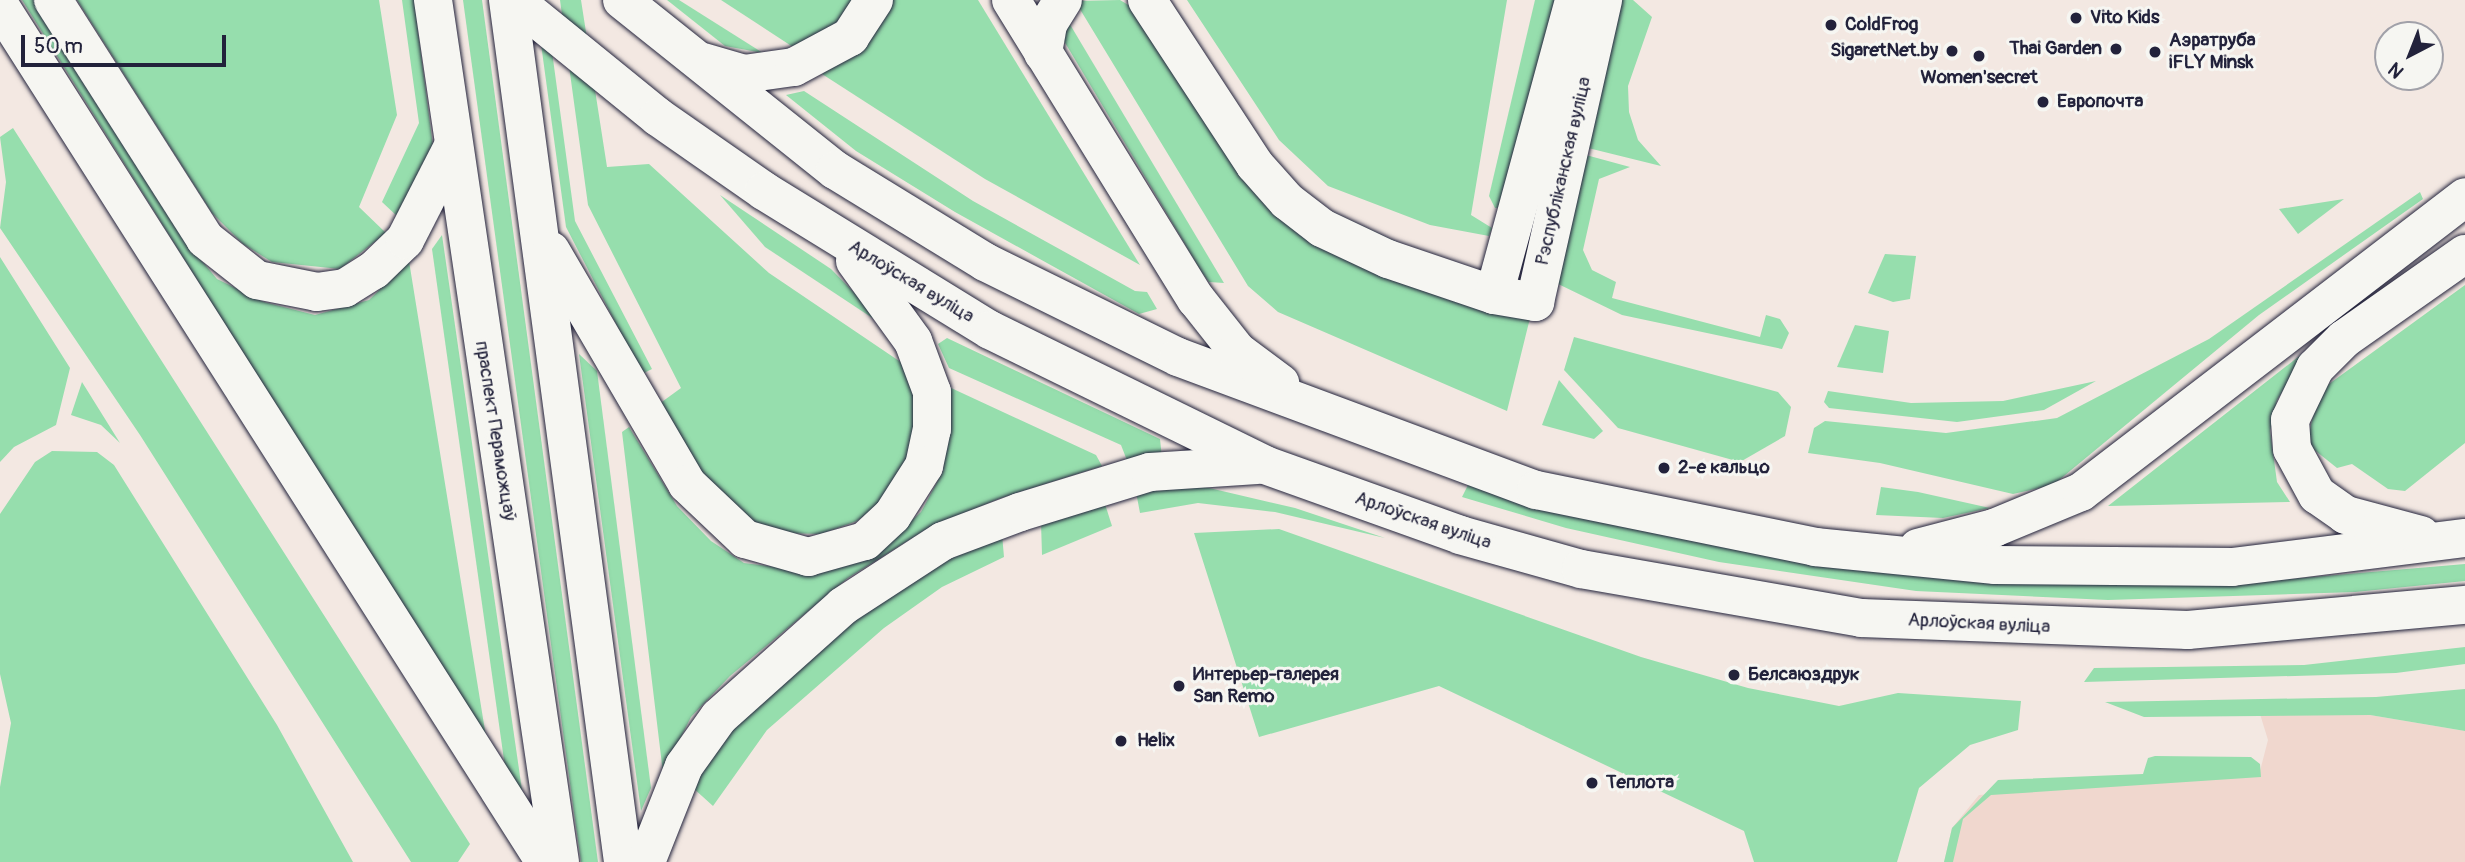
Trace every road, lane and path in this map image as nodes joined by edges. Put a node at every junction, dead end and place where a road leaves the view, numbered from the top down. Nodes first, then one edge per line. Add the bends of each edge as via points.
1 (53, 0) edge
2 (433, 0) edge
3 (508, 0) edge
4 (514, 0) edge
5 (622, 0) edge
6 (874, 0) edge
7 (1011, 0) edge
8 (1063, 0) edge
9 (1147, 0) edge
10 (1574, 0) edge
11 (1603, 0) edge
12 (0, 6) edge
13 (1043, 53) junction
14 (693, 59) junction
15 (452, 148) junction
16 (2465, 197) edge
17 (541, 233) junction
18 (833, 236) junction
19 (2465, 254) edge
20 (1494, 295) junction
21 (1355, 426) junction
22 (1265, 465) junction
23 (2456, 539) edge
24 (1885, 555) junction
25 (2465, 605) edge
26 (545, 862) edge
27 (560, 862) edge
28 (623, 862) edge
29 (646, 862) edge

1 - 15 main road via 205,239 257,280 317,292 345,288 374,270 405,240
2 - 15 main road, праспект Пераможцаў
3 - 17 main road
4 - 18 main road, Арлоўская вуліца via 658,117
5 - 14 main road
6 - 14 main road via 850,37 794,67 744,74
7 - 13 main road
8 - 13 main road via 1048,24
9 - 20 main road, Рэспубліканская вуліца via 1255,165 1287,201 1321,228 1388,259
10 - 20 main road, Рэспубліканская вуліца
11 - 20 main road, Рэспубліканская вуліца via 1535,302
12 - 26 main road
13 - 21 main road via 1167,256 1237,351
14 - 21 main road via 835,170 985,262 1178,357
15 - 27 main road, праспект Пераможцаў
16 - 24 main road via 2081,492 1994,528
17 - 18 main road via 687,484 745,540 808,557 865,541 892,516 923,466 932,429 932,393 913,341
17 - 28 main road
18 - 22 main road, Арлоўская вуліца via 1092,384
19 - 23 main road via 2344,339 2296,400 2292,449 2317,495 2346,515
21 - 24 main road via 1535,490
22 - 25 main road, Арлоўская вуліца via 1460,536 1580,569 1861,618 2188,630
22 - 29 main road via 1150,472 943,541 843,606 719,717 684,766
23 - 24 main road via 2232,567 1995,565

